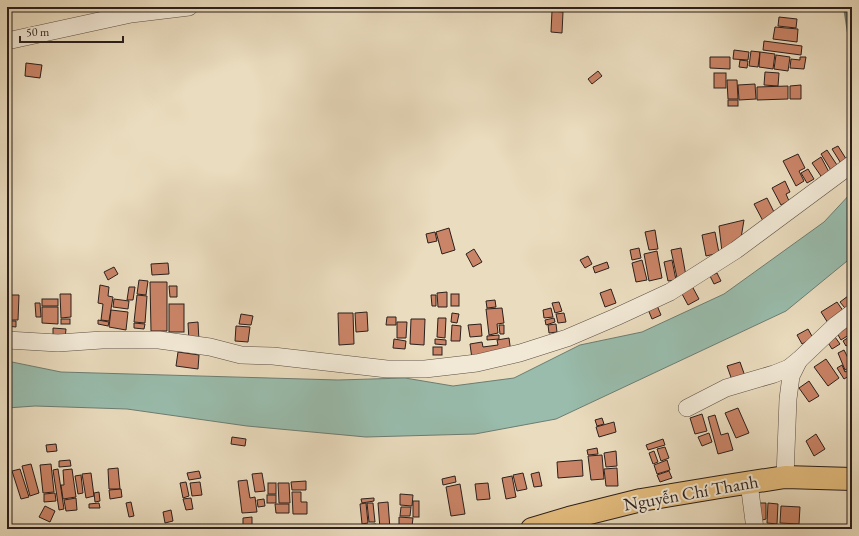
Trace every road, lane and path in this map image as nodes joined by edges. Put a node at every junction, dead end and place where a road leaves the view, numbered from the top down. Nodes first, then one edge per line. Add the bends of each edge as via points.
1 (189, 7) edge
2 (7, 41) edge
3 (852, 164) edge
4 (852, 313) edge
5 (7, 340) edge
6 (799, 360) junction
7 (687, 408) dead end
8 (785, 477) junction
9 (852, 479) edge
10 (749, 483) junction
11 (532, 529) edge
12 (754, 529) edge

1 - 2 street via 131,14
3 - 5 street via 736,250 670,292 567,338 477,363 425,369 387,369 273,356 241,355 210,347 159,340 58,343
4 - 6 street
6 - 7 street via 789,368 726,388
6 - 8 street via 791,376 788,399
8 - 9 main road, Nguyễn Chí Thanh
8 - 10 main road, Nguyễn Chí Thanh
10 - 11 main road, Nguyễn Chí Thanh via 641,500
10 - 12 street

